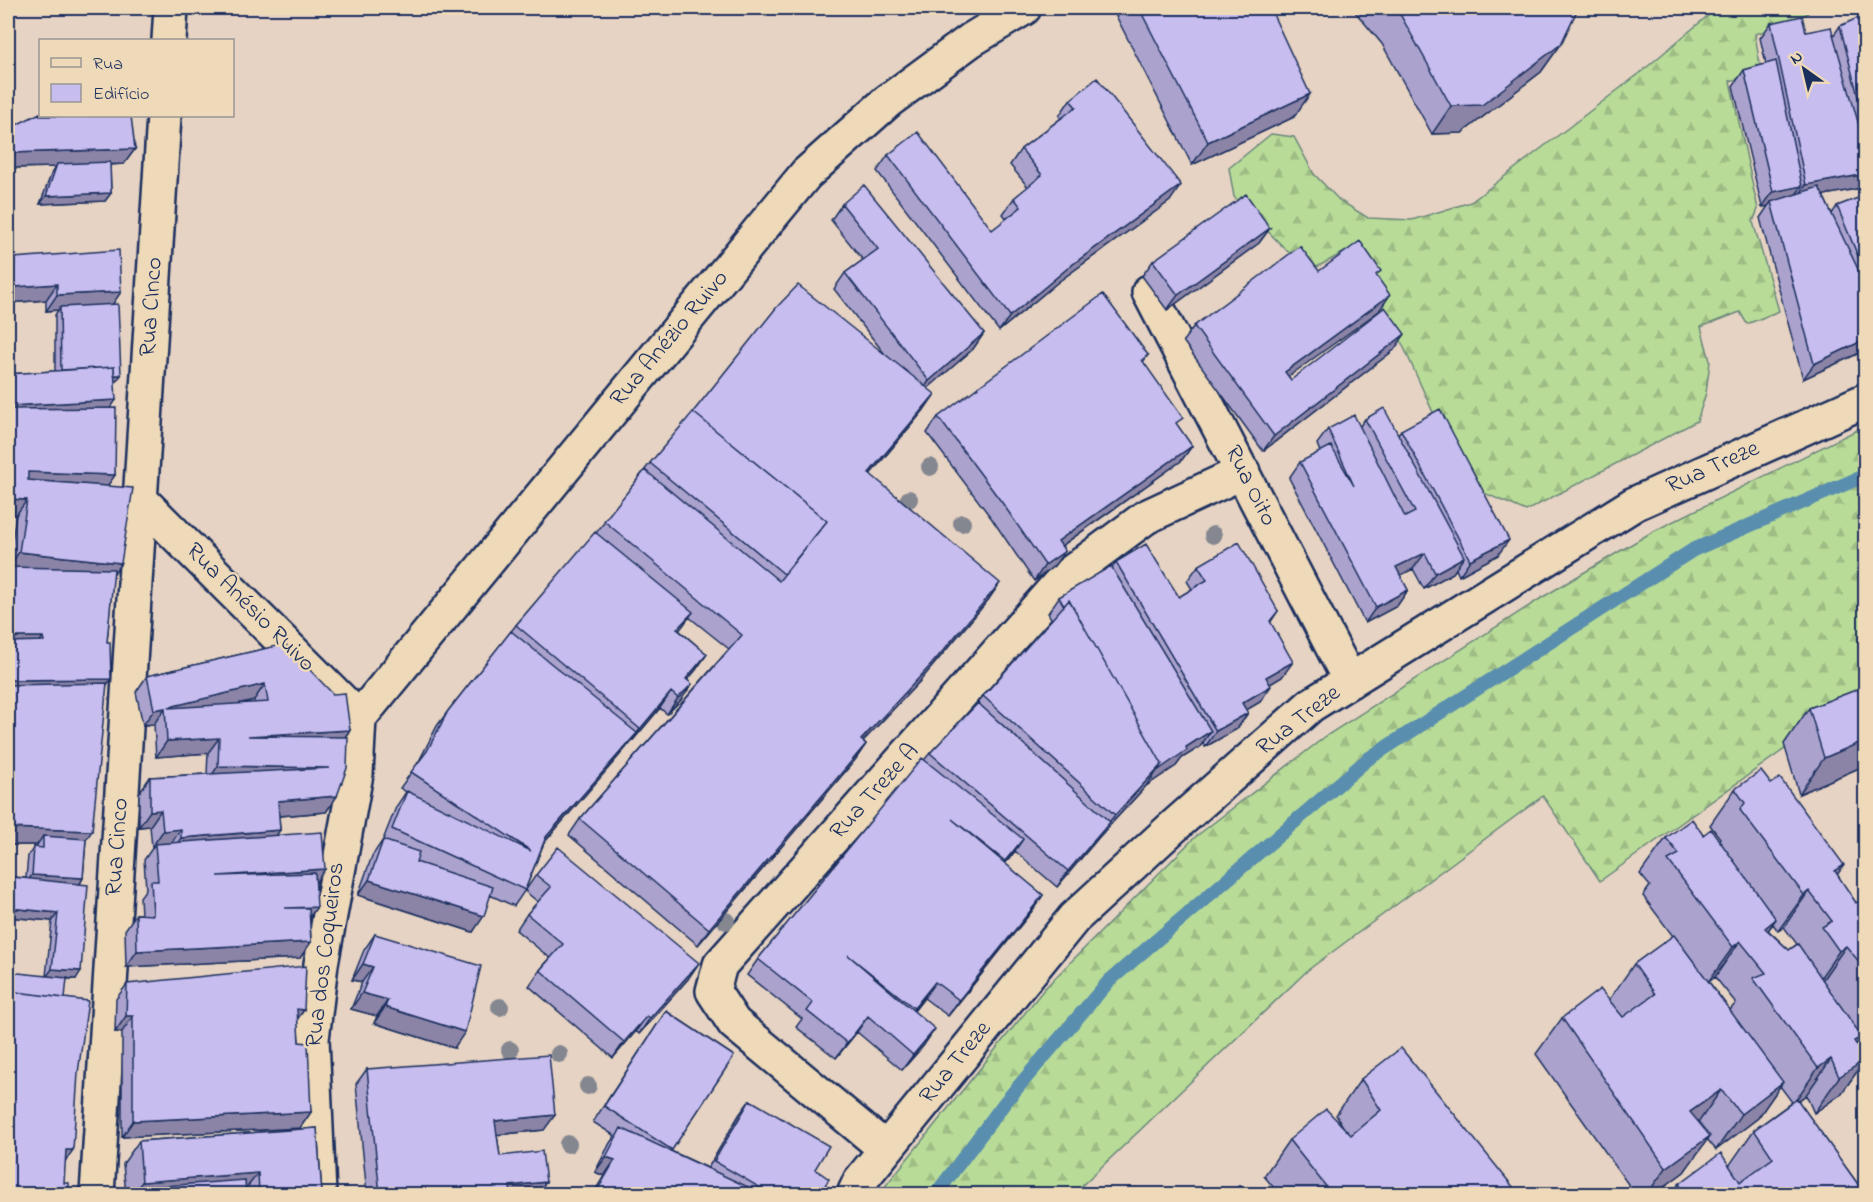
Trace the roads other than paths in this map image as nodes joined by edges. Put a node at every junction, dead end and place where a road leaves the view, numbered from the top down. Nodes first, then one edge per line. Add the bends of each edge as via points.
1 (171, 8) edge
2 (1024, 8) edge
3 (169, 39) edge
4 (164, 117) edge
5 (1149, 292) dead end
6 (1866, 400) edge
7 (1243, 472) junction
8 (140, 499) junction
9 (1350, 681) junction
10 (359, 718) junction
11 (886, 1149) junction
12 (97, 1194) edge
13 (320, 1194) edge
14 (854, 1194) edge

1 - 3 street
2 - 10 street, Rua Anézio Ruivo via 971,40 888,101 806,174
4 - 8 street, Rua CInco
5 - 7 street, Rua Oito
6 - 9 street, Rua Treze via 1634,504
7 - 9 street, Rua Oito
7 - 11 street, Rua Treze A via 1146,517 1065,577 720,964 713,991 734,1023
8 - 10 street, Rua Anésio Ruivo
8 - 12 street, Rua Cinco
9 - 11 street, Rua Treze via 1311,705 1074,918
10 - 13 street, Rua dos Coqueiros via 356,774 321,964 312,1039
11 - 14 street, Rua Treze

